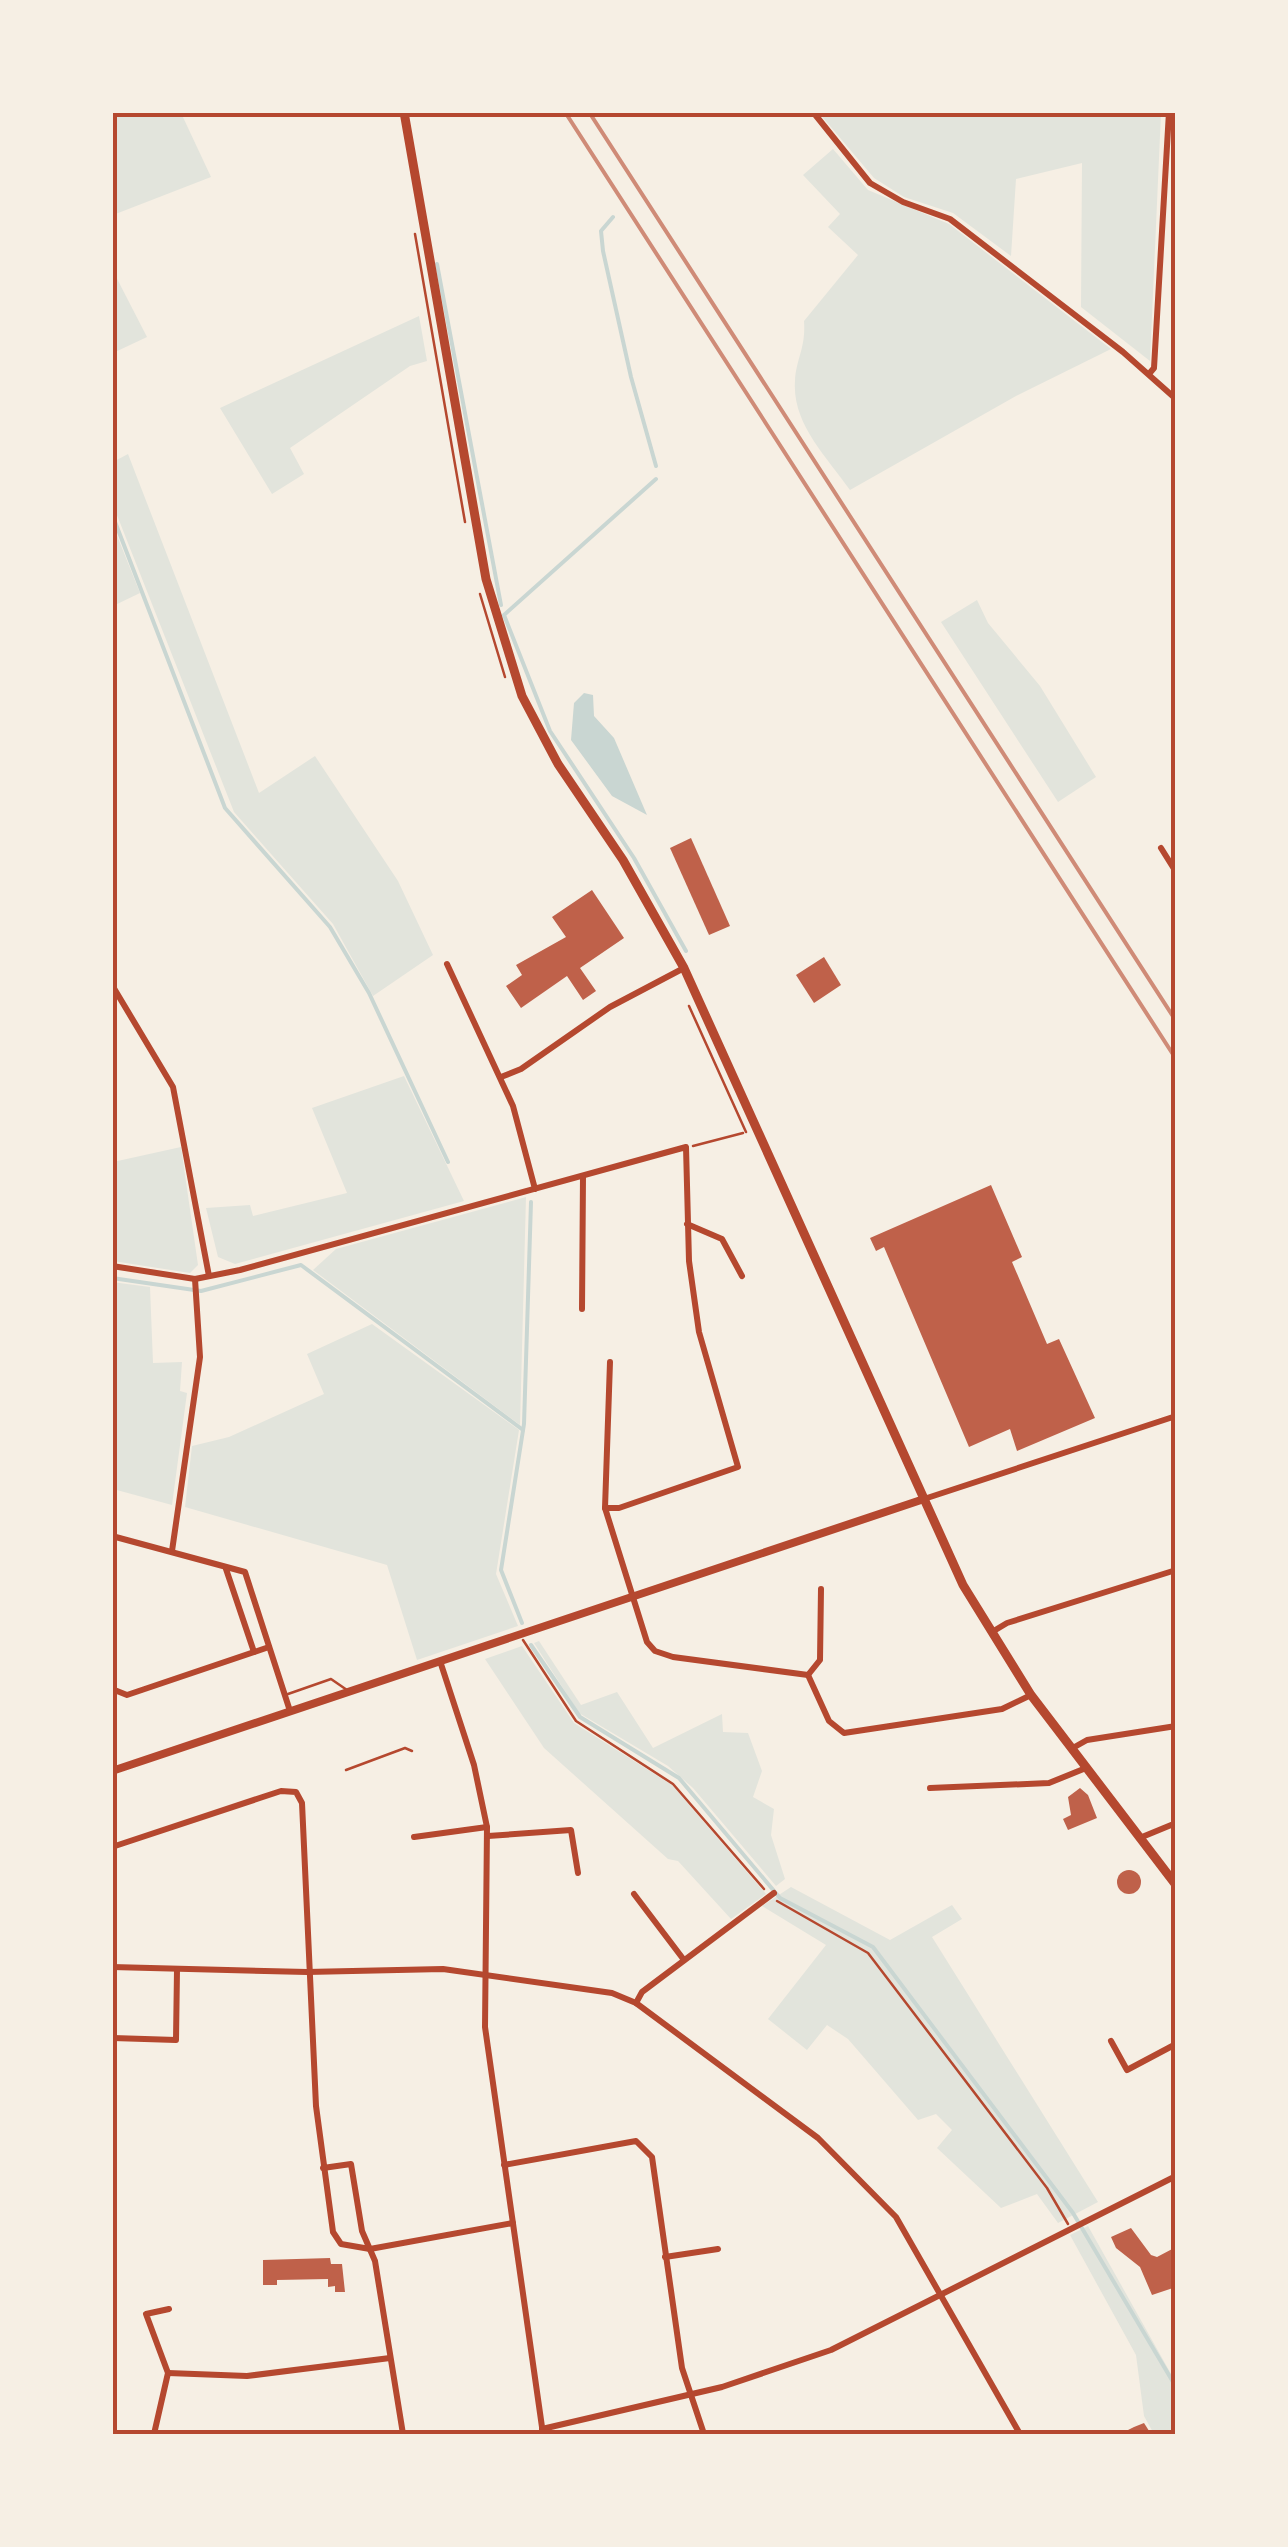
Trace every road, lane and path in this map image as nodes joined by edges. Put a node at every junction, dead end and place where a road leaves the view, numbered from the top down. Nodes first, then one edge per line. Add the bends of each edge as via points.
1 (404, 112) edge
2 (813, 112) edge
3 (1169, 112) edge
4 (414, 227) dead end
5 (1150, 374) junction
6 (1176, 398) edge
7 (466, 525) dead end
8 (476, 580) dead end
9 (507, 682) dead end
10 (1161, 848) dead end
11 (1176, 872) edge
12 (447, 964) dead end
13 (684, 968) junction
14 (112, 986) edge
15 (682, 990) dead end
16 (501, 1077) junction
17 (686, 1147) junction
18 (583, 1176) junction
19 (535, 1189) junction
20 (687, 1224) junction
21 (112, 1266) edge
22 (209, 1276) junction
23 (742, 1276) dead end
24 (195, 1279) junction
25 (582, 1310) dead end
26 (610, 1362) dead end
27 (1176, 1416) edge
28 (924, 1498) junction
29 (605, 1508) junction
30 (112, 1536) edge
31 (172, 1552) junction
32 (226, 1568) junction
33 (1176, 1570) edge
34 (820, 1589) dead end
35 (632, 1597) junction
36 (990, 1633) junction
37 (521, 1634) junction
38 (270, 1647) junction
39 (254, 1652) junction
40 (440, 1661) junction
41 (808, 1675) junction
42 (112, 1689) edge
43 (348, 1692) junction
44 (1031, 1694) junction
45 (284, 1695) junction
46 (290, 1711) junction
47 (1176, 1726) edge
48 (1071, 1749) junction
49 (412, 1751) dead end
50 (1086, 1768) junction
51 (346, 1770) dead end
52 (112, 1771) edge
53 (930, 1788) dead end
54 (1176, 1823) edge
55 (488, 1827) junction
56 (488, 1836) junction
57 (414, 1837) dead end
58 (1142, 1837) junction
59 (112, 1847) edge
60 (578, 1872) dead end
61 (1176, 1885) edge
62 (634, 1894) dead end
63 (772, 1894) junction
64 (684, 1960) junction
65 (112, 1967) edge
66 (177, 1970) junction
67 (307, 1972) junction
68 (486, 1973) junction
69 (636, 2002) junction
70 (112, 2038) edge
71 (1111, 2041) dead end
72 (1176, 2044) edge
73 (504, 2165) junction
74 (323, 2168) junction
75 (1176, 2176) edge
76 (514, 2223) junction
77 (1071, 2230) junction
78 (370, 2248) junction
79 (718, 2249) dead end
80 (666, 2257) junction
81 (944, 2296) junction
82 (169, 2309) dead end
83 (390, 2358) junction
84 (168, 2373) junction
85 (690, 2395) junction
86 (542, 2432) edge
87 (154, 2434) edge
88 (404, 2434) edge
89 (704, 2434) edge
90 (1020, 2434) edge

1 - 13 main road via 464,469 508,660 540,732
2 - 5 street via 870,183 950,219
3 - 5 street
4 - 7 path
5 - 6 street
8 - 9 path
10 - 11 street
12 - 16 street
13 - 16 street
13 - 28 main road
14 - 22 street via 173,1087
15 - 17 path via 746,1132
16 - 19 street
17 - 18 street
17 - 20 street
18 - 19 street
18 - 25 street
19 - 22 street
20 - 23 street via 722,1239
20 - 29 street via 705,1360 738,1466
21 - 24 street
22 - 24 street
24 - 31 street via 200,1357
26 - 29 street
27 - 28 street
28 - 35 street
28 - 36 main road
29 - 35 street
30 - 31 street
31 - 32 street
32 - 38 street via 244,1572
32 - 39 street
33 - 36 street
34 - 41 street via 820,1660
35 - 37 street
35 - 41 street via 655,1651
36 - 44 main road
37 - 40 street
37 - 63 path via 576,1721 673,1784
38 - 39 street
38 - 45 street
39 - 42 street via 127,1696
40 - 43 street
40 - 55 street
41 - 44 street via 829,1721 844,1733 1002,1709
43 - 45 lane via 332,1679
43 - 46 street
44 - 48 main road
45 - 46 street
46 - 52 street
47 - 48 street via 1088,1740
48 - 50 main road
49 - 51 path
50 - 53 street via 1049,1783
50 - 58 main road
54 - 58 street
55 - 56 street
55 - 57 street
56 - 60 street via 571,1830
56 - 68 street
58 - 61 main road
59 - 67 street via 296,1792 302,1803
62 - 64 street
63 - 64 street
63 - 77 path via 868,1953 1047,2188
64 - 69 street
65 - 66 street
66 - 67 street
66 - 70 street via 176,2040
67 - 68 street
67 - 74 street
68 - 69 street
68 - 73 street via 485,2027
69 - 81 street via 768,2098 860,2178 896,2217
71 - 72 street via 1127,2070
73 - 76 street
73 - 80 street via 636,2141 645,2145
74 - 78 street via 333,2232 341,2244
74 - 78 street via 351,2164
75 - 77 street
76 - 78 street
76 - 86 street
77 - 81 street
78 - 83 street
79 - 80 street
80 - 85 street
81 - 85 street via 830,2350
81 - 90 street
82 - 84 street via 146,2314
83 - 84 street via 246,2376
83 - 88 street
84 - 87 street
85 - 86 street
85 - 89 street

